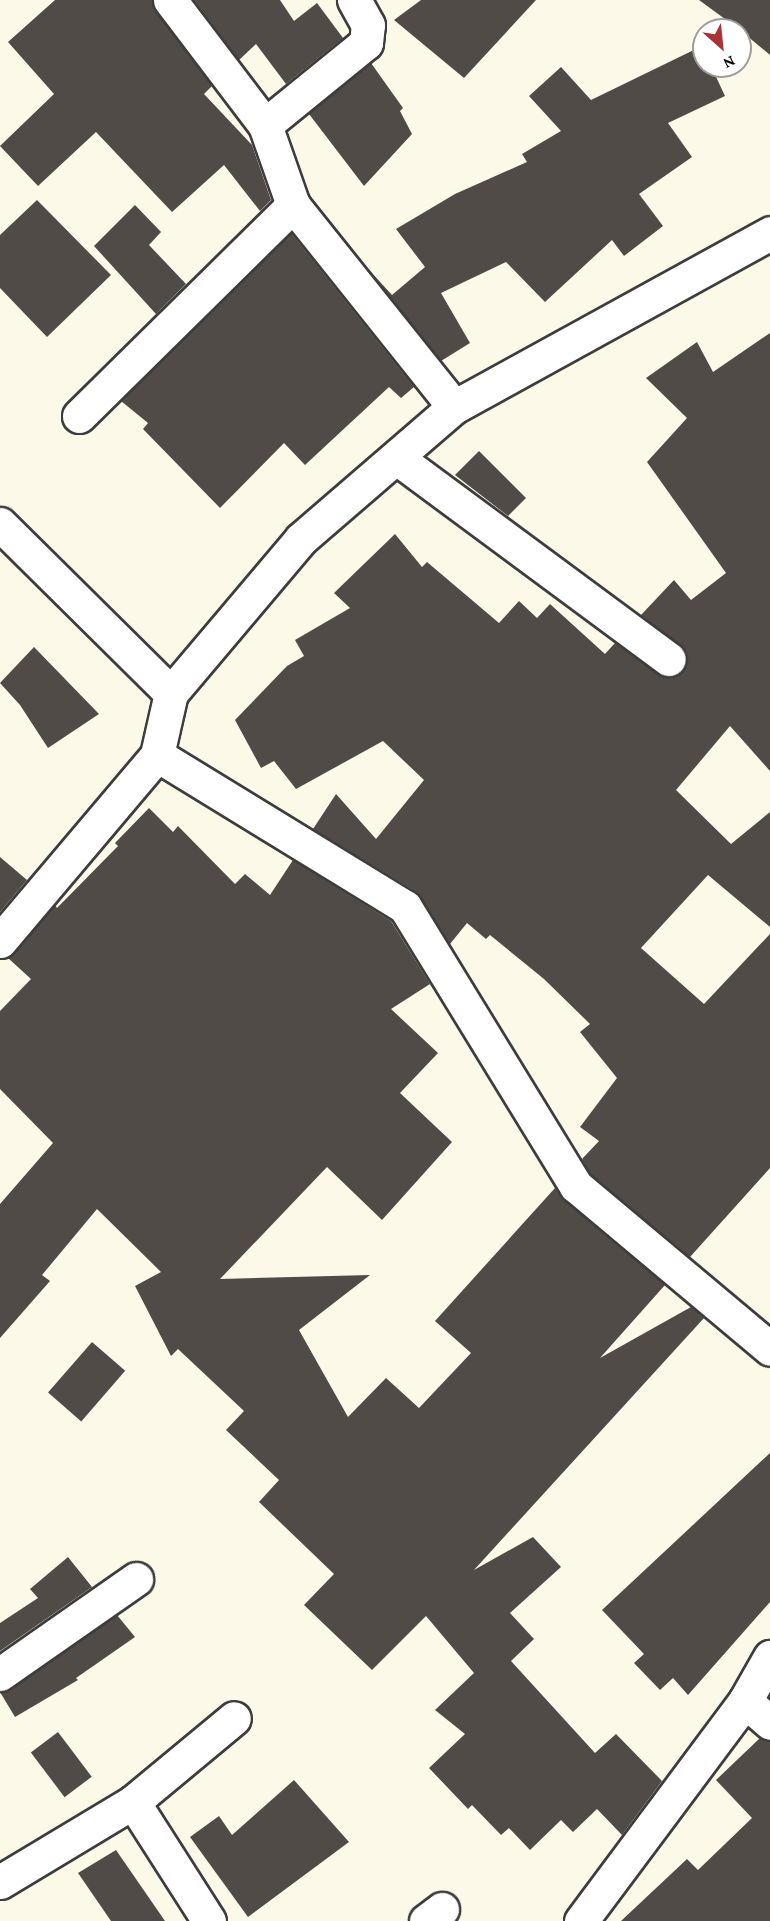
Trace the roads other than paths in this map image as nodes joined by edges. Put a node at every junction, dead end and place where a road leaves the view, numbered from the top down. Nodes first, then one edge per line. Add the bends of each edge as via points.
1 (170, 0) edge
2 (354, 0) edge
3 (265, 125) junction
4 (293, 205) junction
5 (770, 233) edge
6 (454, 407) junction
7 (79, 416) dead end
8 (397, 458) junction
9 (0, 524) edge
10 (669, 659) dead end
11 (171, 693) junction
12 (157, 755) junction
13 (0, 940) edge
14 (770, 1349) edge
15 (136, 1579) dead end
16 (770, 1657) edge
17 (0, 1674) edge
18 (745, 1701) junction
19 (234, 1718) dead end
20 (770, 1723) edge
21 (133, 1802) junction
22 (0, 1882) edge
23 (209, 1921) edge
24 (581, 1921) edge

1 - 3 street
2 - 3 street via 368,25 366,43
3 - 4 street
4 - 6 street
4 - 7 street
5 - 6 street
6 - 8 street
8 - 10 street
8 - 11 street via 301,539
9 - 11 street
11 - 12 street
12 - 13 street
12 - 14 street via 405,908 576,1186
15 - 17 street
16 - 18 street
18 - 20 street
18 - 24 street
19 - 21 street
21 - 22 street
21 - 23 street

